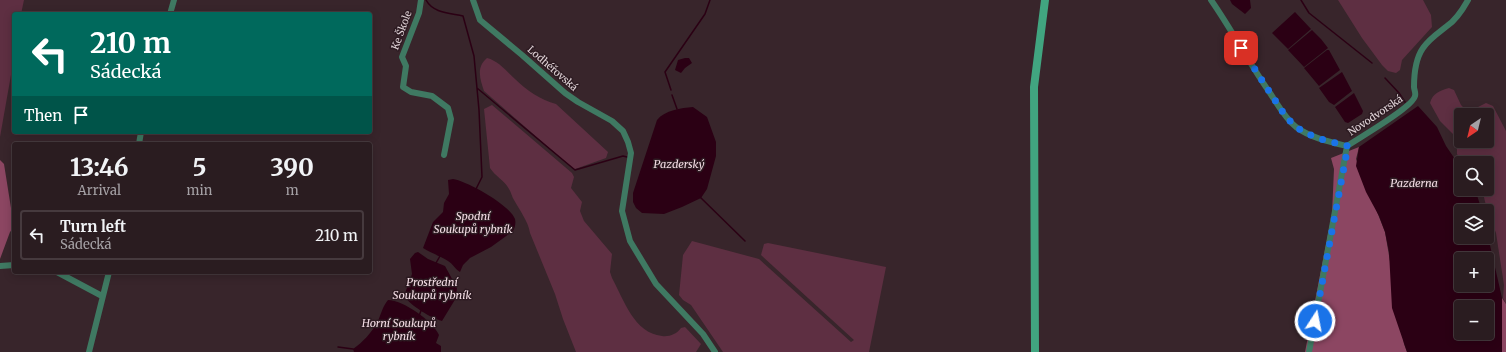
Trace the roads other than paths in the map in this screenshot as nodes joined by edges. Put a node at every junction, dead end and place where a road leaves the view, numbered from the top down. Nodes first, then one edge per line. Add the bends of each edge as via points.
1 (174, 0) edge
2 (421, 0) edge
3 (473, 0) edge
4 (1045, 0) edge
5 (1211, 0) edge
6 (1468, 0) edge
7 (171, 12) edge
8 (1348, 146) junction
9 (444, 156) dead end
10 (12, 265) edge
11 (0, 266) edge
12 (61, 274) edge
13 (108, 274) edge
14 (102, 296) junction
15 (88, 352) edge
16 (715, 352) edge
17 (1035, 352) edge
18 (1309, 352) edge

1 - 7 street
2 - 9 street, Ke Škole via 419,13 402,57 406,66 403,86 411,92 432,96 448,108 451,119
3 - 16 street, Lodhéřovská via 480,20 564,93 612,122 622,131 631,153 622,211 630,241 656,284 703,334
4 - 17 main road via 1034,87
5 - 8 street via 1286,117 1308,134
6 - 8 street, Novodvorská via 1457,17 1421,50 1412,102
8 - 18 street
10 - 11 street
12 - 14 street
13 - 14 street
14 - 15 street

